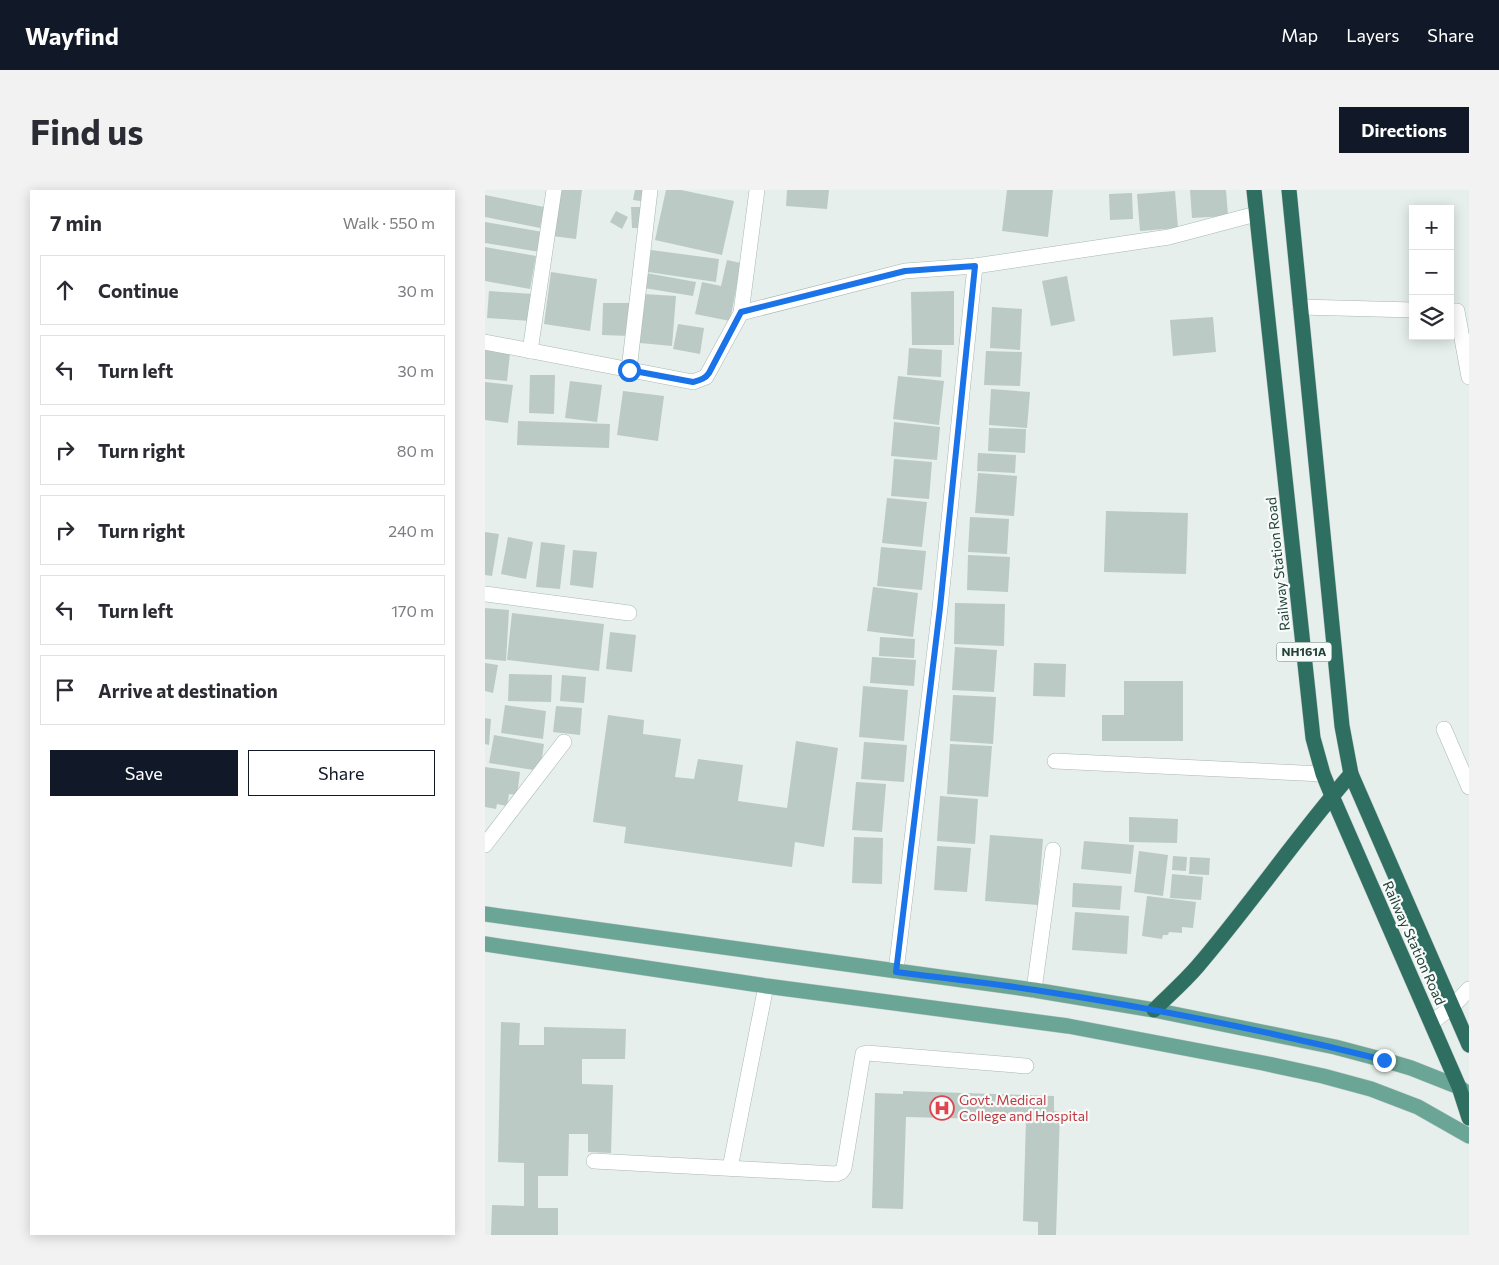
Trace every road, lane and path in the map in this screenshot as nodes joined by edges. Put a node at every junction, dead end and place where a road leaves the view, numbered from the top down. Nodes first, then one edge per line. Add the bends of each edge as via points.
1 (554, 190) edge
2 (650, 190) edge
3 (757, 190) edge
4 (1254, 190) edge
5 (1289, 190) edge
6 (1257, 214) junction
7 (975, 266) junction
8 (1300, 307) junction
9 (1409, 310) edge
10 (1459, 311) edge
11 (741, 312) junction
12 (485, 342) edge
13 (529, 350) junction
14 (629, 370) junction
15 (1469, 377) edge
16 (485, 594) edge
17 (629, 613) dead end
18 (1444, 729) dead end
19 (564, 742) dead end
20 (1462, 758) edge
21 (1055, 761) dead end
22 (1323, 774) junction
23 (1351, 774) junction
24 (1469, 787) edge
25 (1332, 796) junction
26 (485, 845) edge
27 (1053, 850) dead end
28 (485, 914) edge
29 (485, 944) edge
30 (896, 972) junction
31 (766, 986) junction
32 (1469, 989) edge
33 (1034, 990) junction
34 (1452, 1007) junction
35 (1154, 1010) junction
36 (1431, 1023) junction
37 (1469, 1045) edge
38 (1026, 1066) dead end
39 (1464, 1091) edge
40 (1469, 1118) edge
41 (1469, 1136) edge
42 (594, 1161) dead end
43 (730, 1168) junction

1 - 13 street
2 - 14 street
3 - 11 street
4 - 6 highway, Railway Station Road / NH161A
5 - 8 highway, Railway Station Road / NH161A
6 - 7 street via 1169,237
6 - 22 highway, Railway Station Road / NH161A via 1313,738
7 - 11 street via 905,271
7 - 30 street via 940,608
8 - 9 street
8 - 23 highway, Railway Station Road / NH161A via 1342,726
10 - 15 street
11 - 14 street via 709,373 701,380 693,382
12 - 13 street
13 - 14 street
16 - 17 street
18 - 20 street
19 - 26 street
20 - 24 street
21 - 22 street
22 - 25 highway, Railway Station Road / NH161A
23 - 25 highway
23 - 34 highway, Railway Station Road / NH161A
25 - 35 highway via 1196,968
25 - 36 highway, Railway Station Road / NH161A
27 - 33 street
28 - 30 main road
29 - 31 main road
30 - 33 main road
31 - 41 main road via 1068,1026 1323,1076 1418,1106
31 - 43 street
32 - 34 street
33 - 35 main road
34 - 36 street
34 - 37 highway, Railway Station Road / NH161A
35 - 39 main road via 1335,1047 1411,1068
36 - 39 highway, Railway Station Road / NH161A
38 - 43 street via 863,1054 841,1172
39 - 40 highway, NH161A
42 - 43 street

